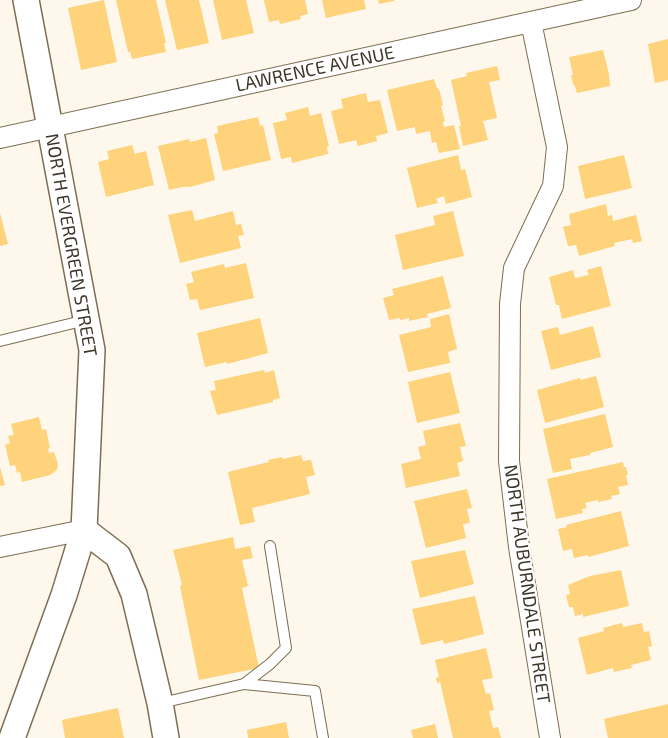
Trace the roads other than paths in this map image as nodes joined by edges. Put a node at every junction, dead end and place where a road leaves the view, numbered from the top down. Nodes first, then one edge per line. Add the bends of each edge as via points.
1 (26, 0) edge
2 (631, 0) edge
3 (532, 22) junction
4 (51, 127) junction
5 (0, 138) edge
6 (86, 320) junction
7 (0, 342) edge
8 (84, 530) junction
9 (270, 546) dead end
10 (0, 547) edge
11 (244, 684) junction
12 (160, 703) junction
13 (12, 730) edge
14 (166, 738) edge
15 (323, 738) edge
16 (550, 738) edge

1 - 4 street, NORTH EVERGREEN STREET
2 - 3 street, LAWRENCE AVENUE
3 - 4 street, LAWRENCE AVENUE
3 - 16 street, NORTH AUBURNDALE STREET via 557,147 553,186 514,268 510,304 509,461 519,547
4 - 5 street, LAWRENCE AVENUE
4 - 6 street, NORTH EVERGREEN STREET
6 - 7 lane
6 - 8 street, NORTH EVERGREEN STREET via 92,350
8 - 10 street
8 - 12 street via 118,556 134,594
8 - 13 street, NORTH EVERGREEN STREET via 64,595
9 - 11 lane via 286,648
11 - 12 lane
11 - 15 lane via 315,691
12 - 14 street

